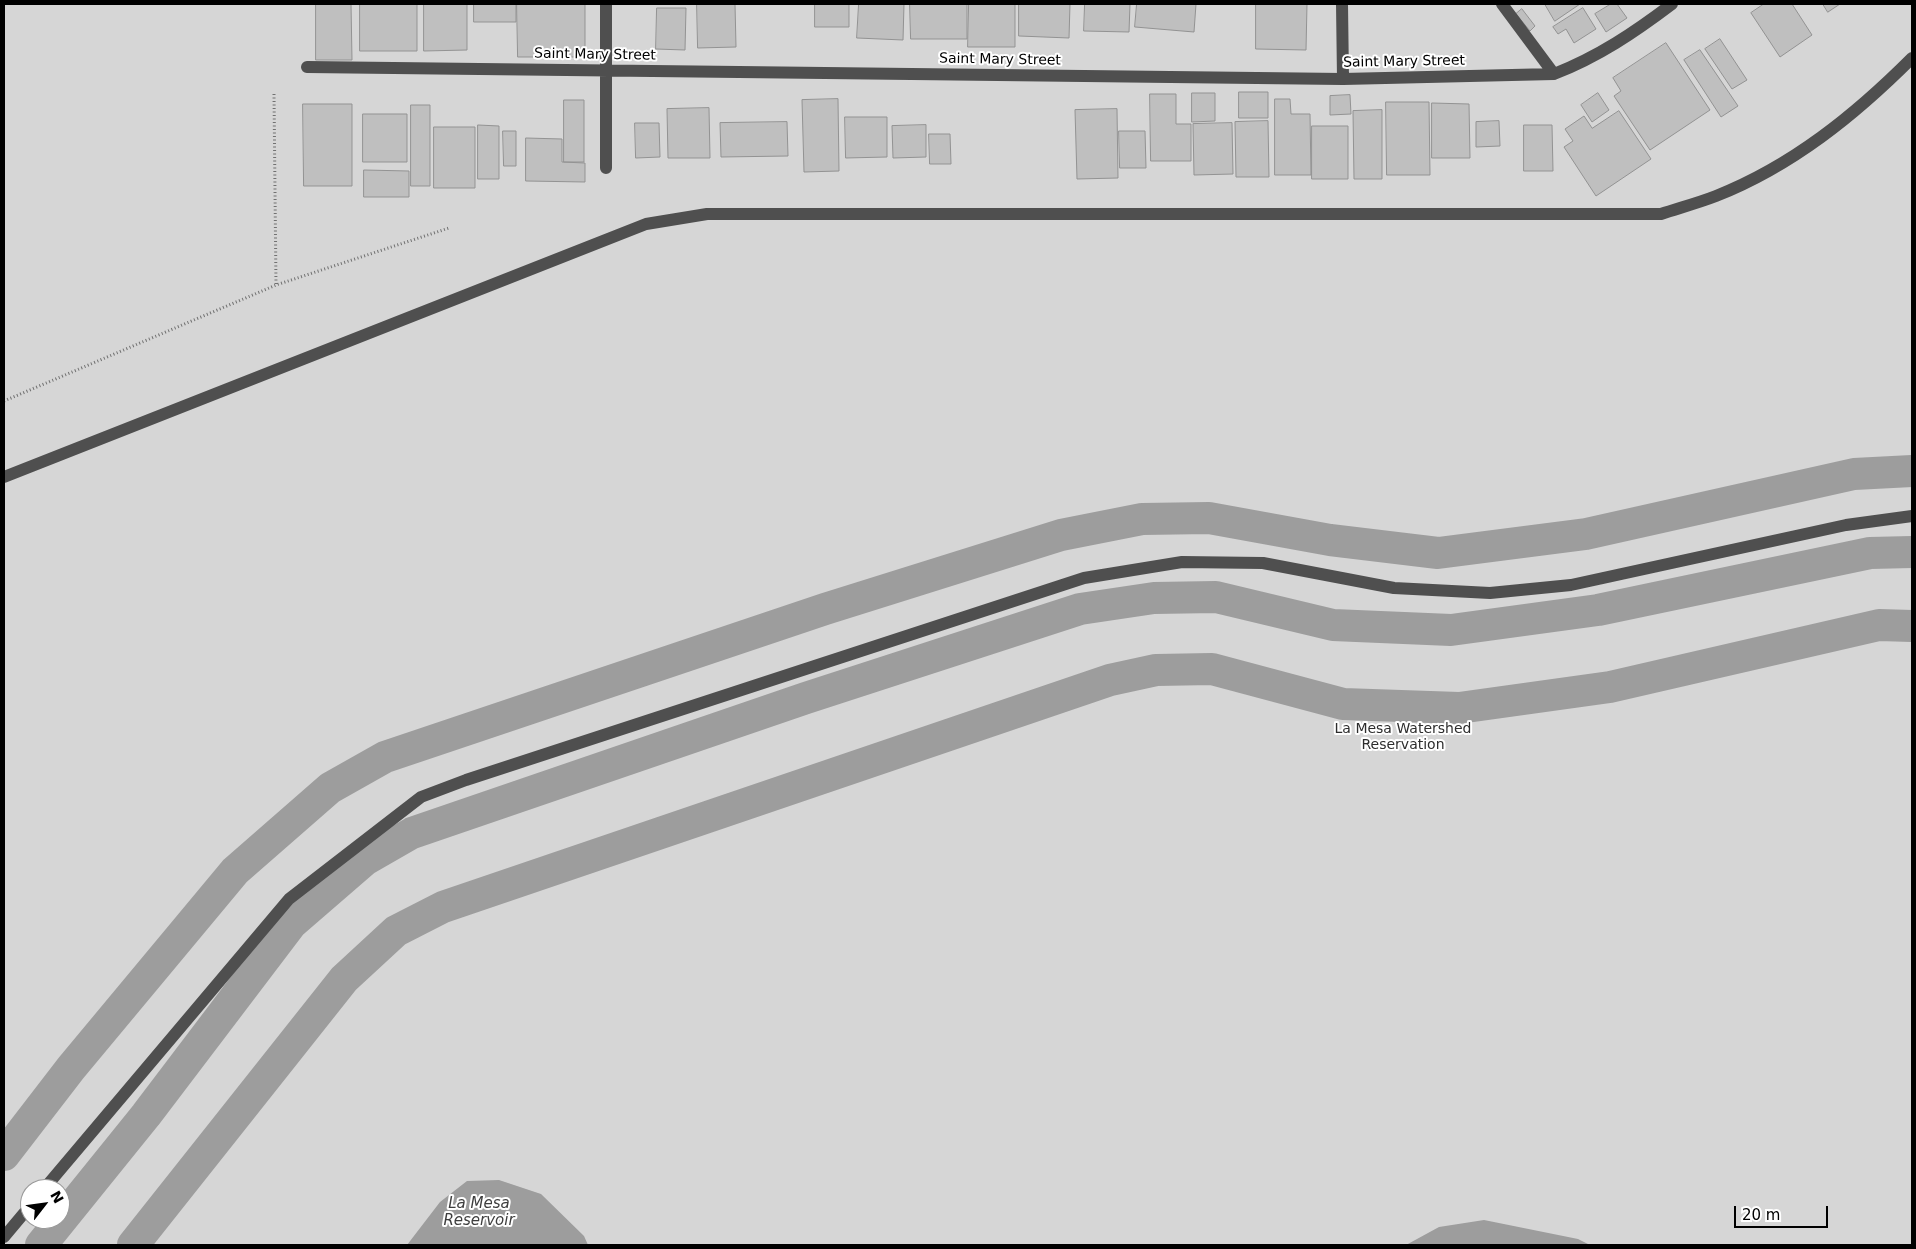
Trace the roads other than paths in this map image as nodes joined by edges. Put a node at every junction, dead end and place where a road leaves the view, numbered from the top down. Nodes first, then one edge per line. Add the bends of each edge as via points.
1 (606, 4) edge
2 (1342, 4) edge
3 (1502, 4) edge
4 (1672, 4) edge
5 (1912, 58) edge
6 (307, 67) dead end
7 (606, 70) junction
8 (1554, 74) junction
9 (1343, 79) junction
10 (606, 168) dead end
11 (4, 478) edge
12 (1912, 516) edge
13 (52, 1179) edge
14 (20, 1218) edge
15 (4, 1237) edge

1 - 7 street
2 - 9 street
3 - 8 street
4 - 8 street, Saint Mary Street via 1608,49
5 - 11 street via 1828,134 1783,163 1717,196 1661,214 707,214 646,224
6 - 7 street, Saint Mary Street
7 - 9 street, Saint Mary Street
7 - 10 street
8 - 9 street, Saint Mary Street
12 - 13 street via 1846,525 1570,585 1490,593 1394,588 1263,563 1182,562 1084,578 466,780 421,797 289,899
14 - 15 street

